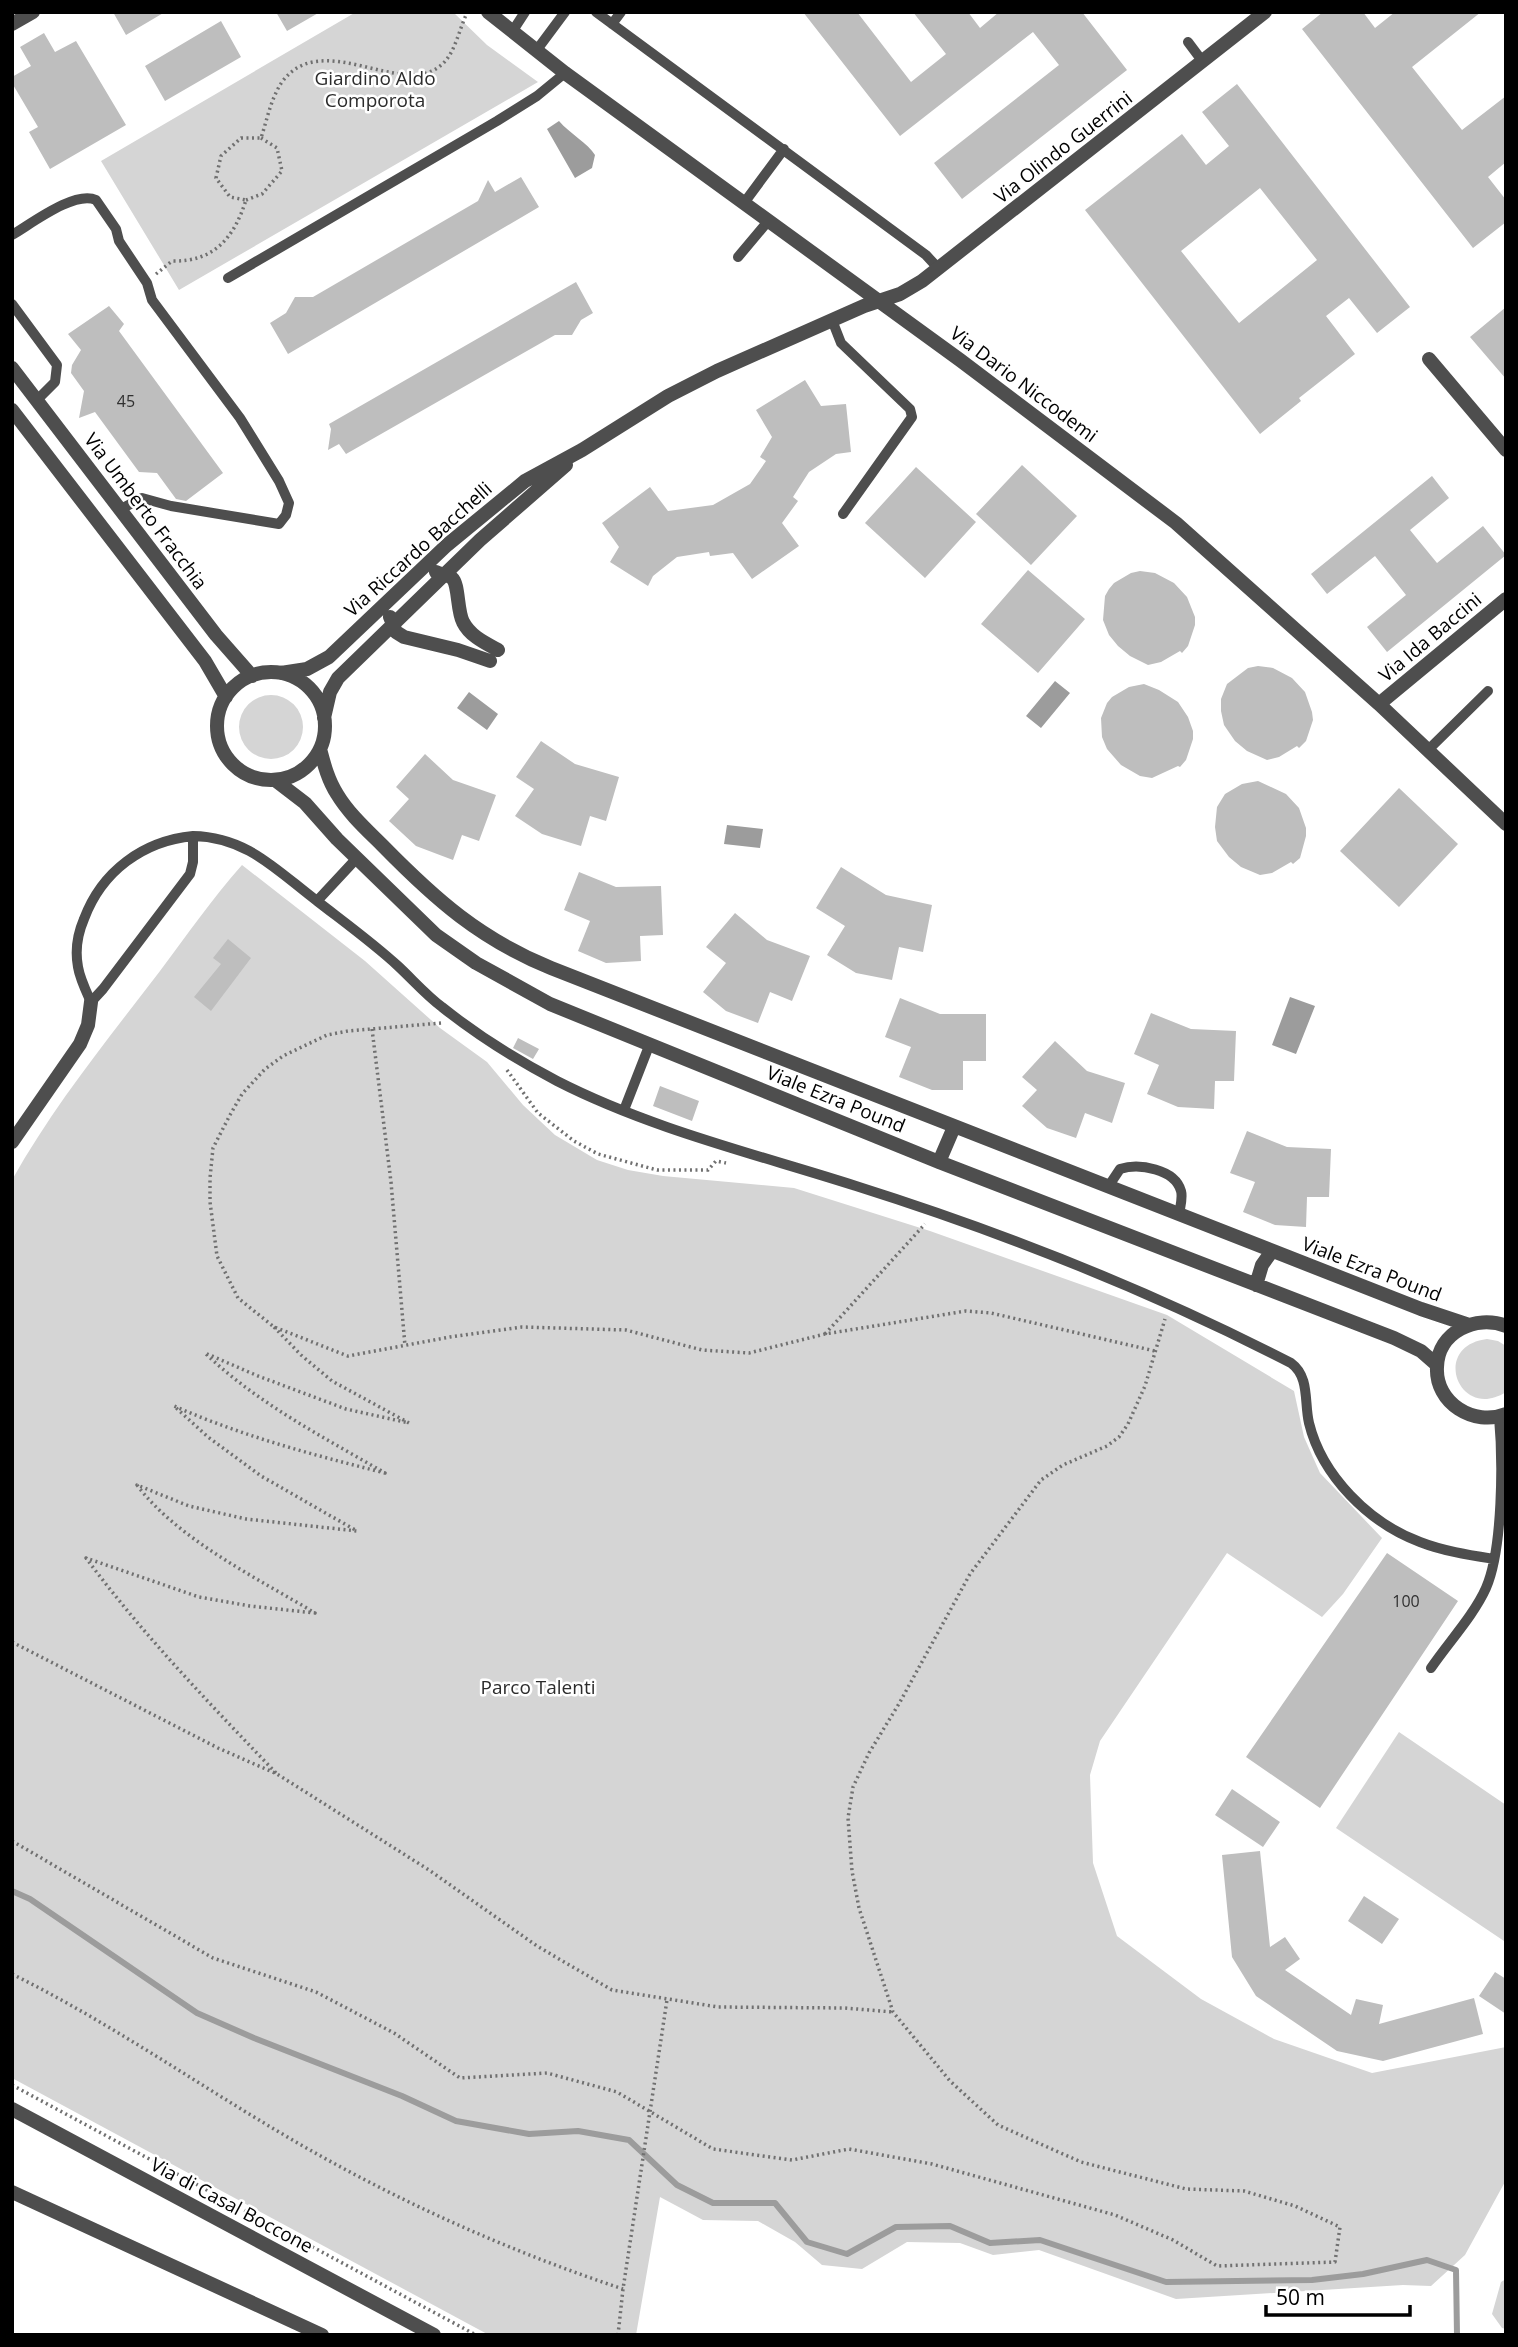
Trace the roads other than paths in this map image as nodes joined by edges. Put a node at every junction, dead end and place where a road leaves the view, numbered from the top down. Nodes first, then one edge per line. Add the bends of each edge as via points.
1 (33, 12) edge
2 (488, 12) edge
3 (525, 12) edge
4 (565, 12) edge
5 (596, 12) edge
6 (621, 12) edge
7 (1265, 12) edge
8 (12, 24) edge
9 (612, 24) junction
10 (512, 32) junction
11 (1188, 42) dead end
12 (536, 51) junction
13 (1203, 62) junction
14 (565, 74) junction
15 (784, 149) junction
16 (744, 203) junction
17 (769, 220) junction
18 (12, 235) edge
19 (738, 257) dead end
20 (938, 268) junction
21 (228, 278) dead end
22 (879, 301) junction
23 (12, 304) edge
24 (832, 320) junction
25 (1429, 359) dead end
26 (12, 369) edge
27 (37, 400) junction
28 (12, 410) edge
29 (582, 450) junction
30 (1506, 450) edge
31 (121, 509) junction
32 (843, 514) dead end
33 (421, 568) junction
34 (444, 575) junction
35 (1506, 598) edge
36 (386, 602) junction
37 (392, 625) junction
38 (281, 673) junction
39 (252, 676) junction
40 (1488, 691) dead end
41 (226, 697) junction
42 (1379, 705) junction
43 (324, 718) junction
44 (320, 749) junction
45 (1428, 750) junction
46 (275, 780) junction
47 (1506, 824) edge
48 (193, 836) junction
49 (357, 858) junction
50 (317, 901) junction
51 (91, 1002) junction
52 (649, 1046) junction
53 (624, 1110) junction
54 (954, 1127) junction
55 (12, 1142) edge
56 (939, 1162) junction
57 (1108, 1187) junction
58 (1179, 1214) junction
59 (1272, 1251) junction
60 (1256, 1285) junction
61 (1506, 1319) edge
62 (1486, 1321) junction
63 (1469, 1325) junction
64 (1506, 1326) edge
65 (1437, 1365) junction
66 (1502, 1416) edge
67 (1494, 1559) junction
68 (1431, 1668) dead end
69 (12, 2109) edge
70 (12, 2192) edge
71 (322, 2335) edge
72 (434, 2335) edge

1 - 8 street
2 - 10 street, Via Dario Niccodemi
3 - 10 lane
4 - 12 lane
5 - 9 lane
6 - 9 lane
7 - 13 street, Via Olindo Guerrini
9 - 15 lane
10 - 12 street, Via Dario Niccodemi
11 - 13 lane
12 - 14 street, Via Dario Niccodemi
13 - 20 street, Via Olindo Guerrini
14 - 16 street, Via Dario Niccodemi
14 - 21 lane via 497,121
15 - 16 lane
15 - 20 lane
16 - 17 street, Via Dario Niccodemi
17 - 19 lane
17 - 22 street, Via Dario Niccodemi
18 - 31 lane via 70,201 96,200 147,283 152,300 240,418 289,503 279,524 142,498
20 - 22 street, Via Olindo Guerrini via 908,289
22 - 24 street, Via Riccardo Bacchelli
22 - 42 street, Via Dario Niccodemi via 1176,523
23 - 27 lane via 57,365 55,382
24 - 29 street, Via Riccardo Bacchelli via 692,383
24 - 32 lane via 841,343 912,416
25 - 30 street
26 - 27 street, Via Umberto Fracchia
27 - 31 street, Via Umberto Fracchia
28 - 41 street via 205,661
29 - 33 street, Via Riccardo Bacchelli via 525,481
29 - 34 street, Via Riccardo Bacchelli
31 - 39 street, Via Umberto Fracchia
33 - 34 street
33 - 36 street, Via Riccardo Bacchelli
34 - 37 street, Via Riccardo Bacchelli
34 - 37 street via 455,582 466,627 494,655 406,638
35 - 42 street, Via Ida Baccini
36 - 37 street
36 - 38 street, Via Riccardo Bacchelli via 322,662
37 - 43 street, Via Riccardo Bacchelli via 338,678
38 - 39 street
38 - 43 street via 309,689
39 - 41 street
40 - 45 lane
41 - 46 street via 217,729 223,751 246,774
42 - 45 street, Via Dario Niccodemi
43 - 44 street
44 - 46 street via 300,771
44 - 54 street, Viale Ezra Pound via 337,795 357,820 442,904 493,940 541,964
45 - 47 street, Via Dario Niccodemi
46 - 49 street, Viale Ezra Pound via 305,803
48 - 50 lane via 225,839 247,848
48 - 51 lane via 190,874
48 - 51 lane via 142,850 112,872 92,900 77,949 79,972
49 - 50 lane
49 - 52 street, Viale Ezra Pound via 436,934 476,963 550,1004
50 - 53 lane via 442,1008 483,1036 560,1083
51 - 55 street via 80,1044
52 - 53 lane
52 - 56 street, Viale Ezra Pound
53 - 67 lane via 1054,1256 1195,1315 1291,1363 1301,1374 1319,1451 1359,1502 1388,1527 1410,1538
54 - 56 street
54 - 57 street, Viale Ezra Pound
56 - 60 street, Viale Ezra Pound
57 - 58 street, Viale Ezra Pound
57 - 58 lane via 1121,1169 1144,1166 1180,1187
58 - 59 street, Viale Ezra Pound
59 - 60 street
59 - 63 street, Viale Ezra Pound
60 - 65 street, Viale Ezra Pound via 1408,1344
61 - 62 street
62 - 63 street
62 - 64 street
63 - 65 street via 1450,1338
65 - 66 street via 1442,1388 1455,1407 1472,1416
66 - 67 lane
67 - 68 lane via 1485,1589
69 - 72 street, Via di Casal Boccone
70 - 71 street

